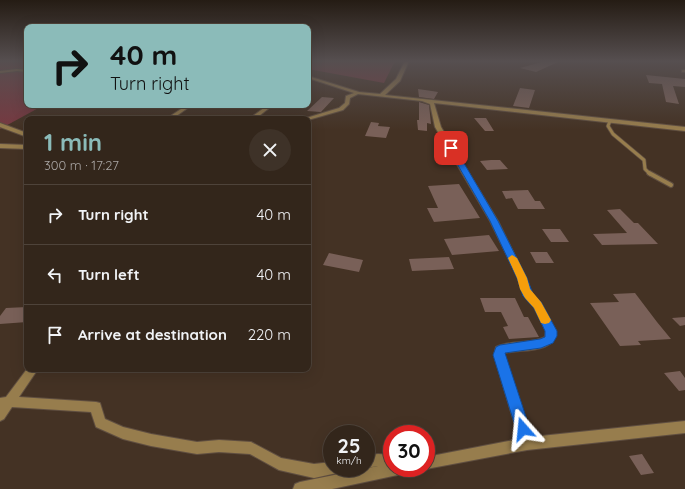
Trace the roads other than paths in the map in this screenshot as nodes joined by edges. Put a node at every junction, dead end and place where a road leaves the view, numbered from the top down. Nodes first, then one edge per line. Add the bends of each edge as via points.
1 (329, 84) edge
2 (394, 84) edge
3 (358, 93) junction
4 (381, 96) junction
5 (428, 101) junction
6 (186, 108) edge
7 (267, 108) edge
8 (174, 116) edge
9 (256, 116) edge
10 (311, 118) edge
11 (610, 121) junction
12 (0, 125) edge
13 (685, 129) edge
14 (24, 134) edge
15 (0, 146) edge
16 (24, 147) edge
17 (671, 185) dead end
18 (30, 372) edge
19 (5, 402) edge
20 (0, 415) edge
21 (685, 427) edge
22 (528, 444) junction
23 (435, 461) edge
24 (323, 470) edge
25 (383, 472) edge
26 (300, 489) edge

1 - 3 street
2 - 4 street
3 - 4 street
3 - 10 street via 348,97 347,104 341,109
4 - 5 street
5 - 11 street
5 - 22 street via 433,105 438,127 494,221 525,289 538,305 551,331 549,340 541,344 500,350 499,355
6 - 8 street
7 - 9 street
11 - 13 street
11 - 17 lane via 608,126 613,134 644,160 645,169
12 - 14 street
15 - 16 street
18 - 19 street
19 - 20 street
19 - 24 street via 96,407 100,423 123,433 197,448 251,448 279,464 314,471
21 - 22 street
22 - 23 street
25 - 26 street

